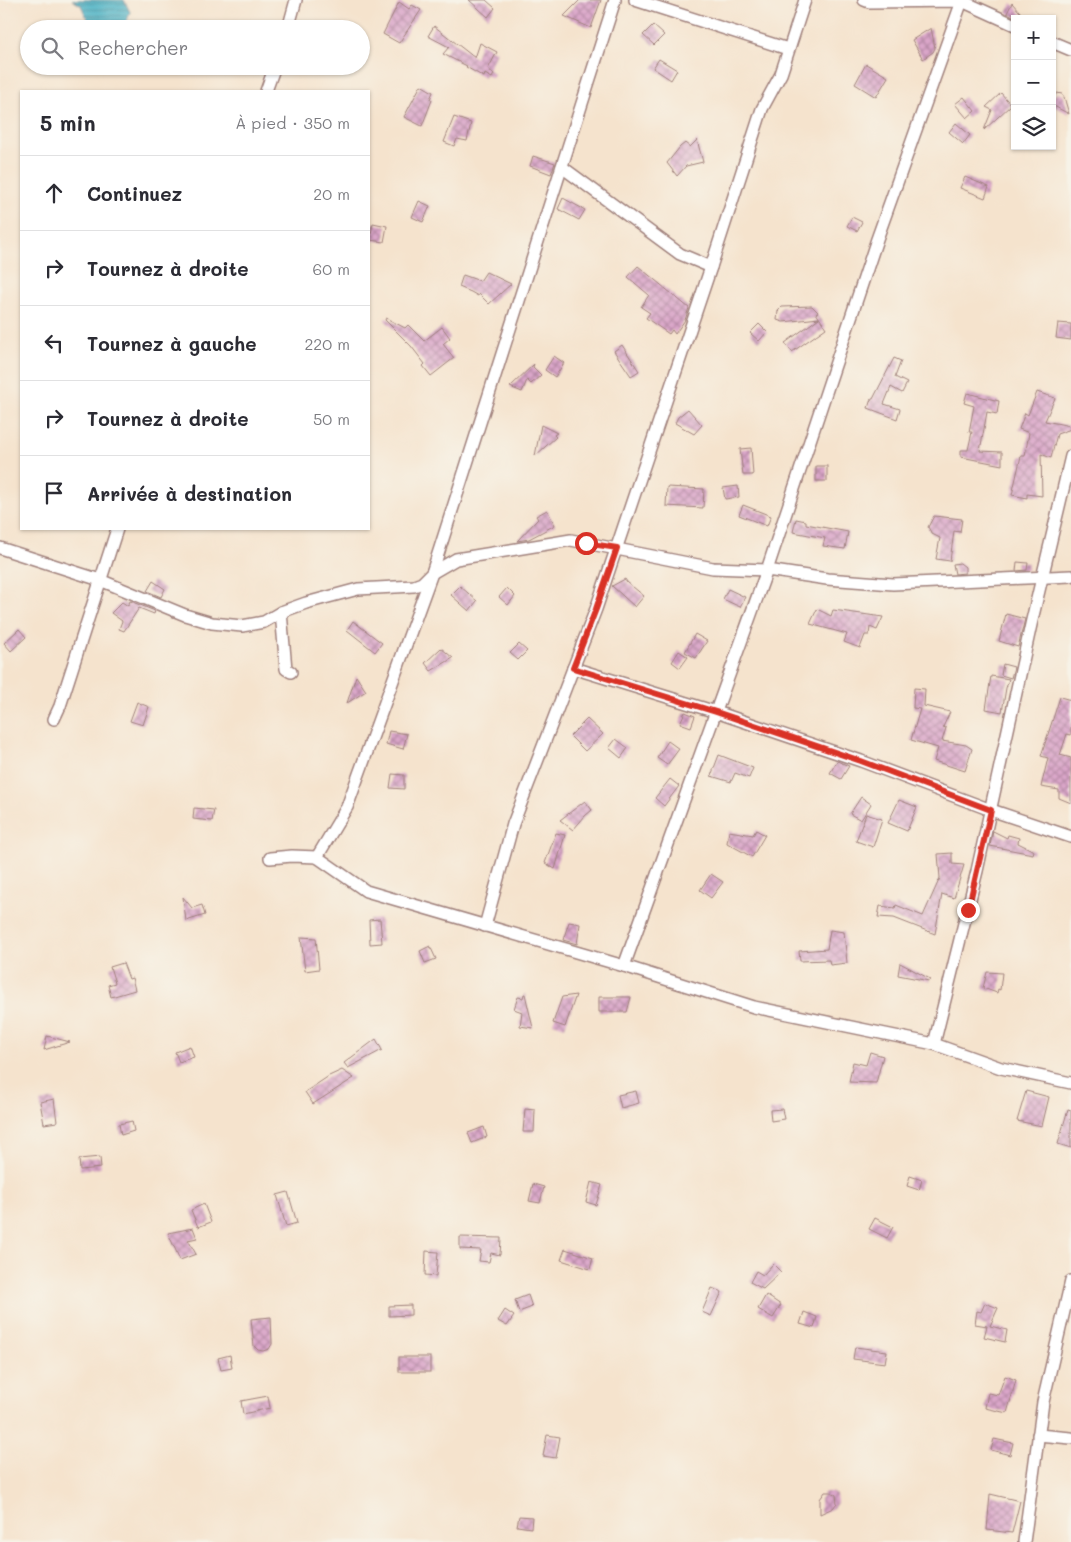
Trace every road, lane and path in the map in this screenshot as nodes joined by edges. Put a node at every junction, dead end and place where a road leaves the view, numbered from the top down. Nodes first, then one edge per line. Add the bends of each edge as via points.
1 (296, 0) edge
2 (615, 0) edge
3 (635, 0) edge
4 (805, 0) edge
5 (864, 0) edge
6 (962, 1) edge
7 (290, 20) edge
8 (1011, 23) edge
9 (1056, 44) edge
10 (788, 49) junction
11 (1071, 50) edge
12 (272, 75) edge
13 (266, 90) edge
14 (562, 167) junction
15 (711, 267) junction
16 (1071, 456) edge
17 (117, 530) edge
18 (0, 548) edge
19 (617, 548) junction
20 (767, 570) junction
21 (432, 573) junction
22 (1071, 576) edge
23 (1042, 578) junction
24 (100, 580) junction
25 (281, 612) junction
26 (573, 668) junction
27 (291, 672) dead end
28 (716, 712) junction
29 (54, 719) dead end
30 (991, 810) junction
31 (1071, 837) edge
32 (317, 857) junction
33 (270, 858) dead end
34 (485, 926) junction
35 (624, 966) junction
36 (934, 1044) junction
37 (1071, 1083) edge
38 (1071, 1281) edge
39 (1038, 1435) junction
40 (1071, 1438) edge
41 (1024, 1542) edge

1 - 7 street
2 - 14 street
3 - 10 street
4 - 10 street
5 - 6 street
6 - 8 street
6 - 20 street via 877,239
9 - 11 street
10 - 15 street via 781,74 762,109
12 - 13 street
14 - 15 street via 680,254
14 - 21 street
15 - 19 street
16 - 23 street
17 - 24 street
18 - 24 street
19 - 20 street via 714,568
19 - 21 street via 571,540 456,559
19 - 26 street
20 - 23 street via 893,584
20 - 28 street
21 - 25 street via 414,586 358,589
21 - 32 street via 347,807
22 - 23 street
23 - 30 street
24 - 25 street via 212,623 242,626 264,622
24 - 29 street
25 - 27 street via 286,669
26 - 28 street
26 - 34 street via 512,824
28 - 30 street via 861,761
28 - 35 street
30 - 31 street
30 - 36 street
32 - 33 street
32 - 34 street via 366,891
34 - 35 street
35 - 36 street via 754,1007
36 - 37 street via 1000,1068
38 - 39 street
39 - 40 street
39 - 41 street

